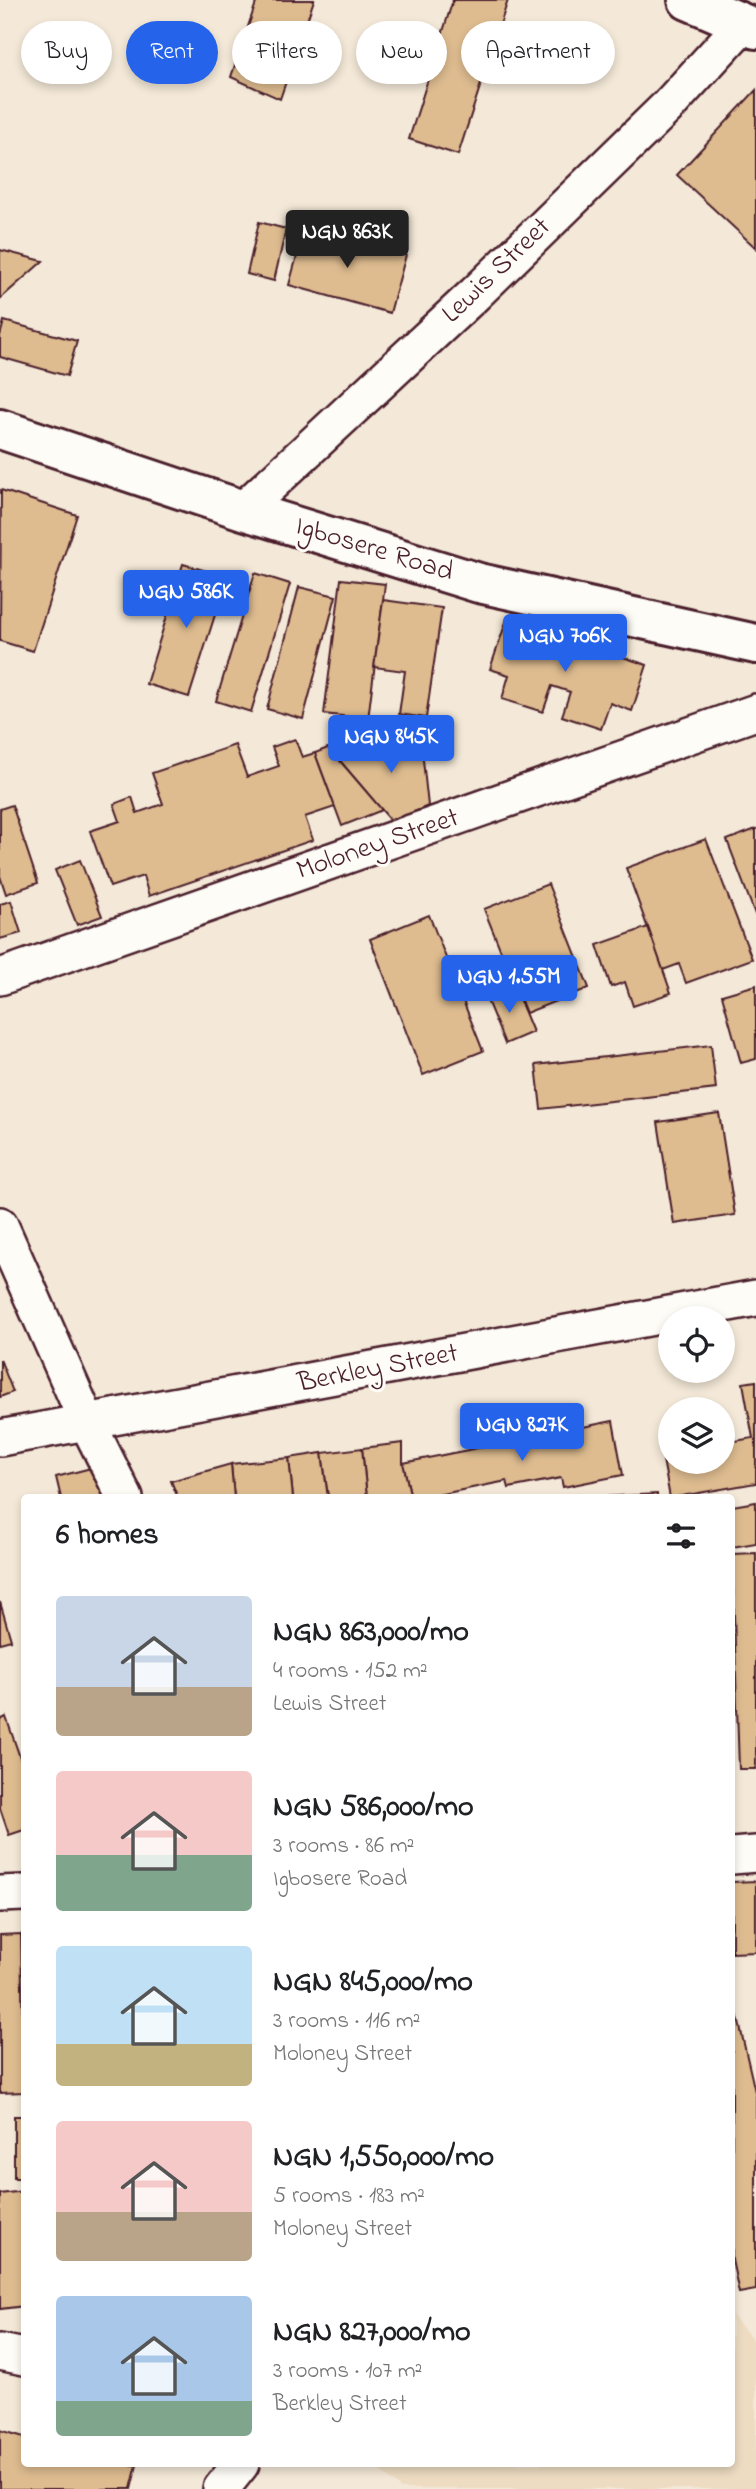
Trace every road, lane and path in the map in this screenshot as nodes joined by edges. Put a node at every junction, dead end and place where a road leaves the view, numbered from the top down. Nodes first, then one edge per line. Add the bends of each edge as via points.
1 (688, 0) edge
2 (750, 27) edge
3 (0, 429) edge
4 (243, 510) junction
5 (756, 644) edge
6 (756, 712) edge
7 (0, 977) edge
8 (0, 1225) edge
9 (756, 1298) edge
10 (88, 1424) junction
11 (0, 1438) edge
12 (123, 1494) edge
13 (756, 1854) edge
14 (735, 1856) edge
15 (21, 1893) edge
16 (0, 1894) edge
17 (0, 2352) edge
18 (21, 2356) edge
19 (239, 2467) edge
20 (221, 2489) edge

1 - 2 main road
2 - 4 street, Lewis Street
3 - 4 main road, Igbosere Road
4 - 5 main road, Igbosere Road via 479,583
6 - 7 street, Moloney Street
8 - 10 street
9 - 10 street, Berkley Street
10 - 11 street, Berkley Street
10 - 12 street
13 - 14 street
15 - 16 street
17 - 18 street
19 - 20 street

